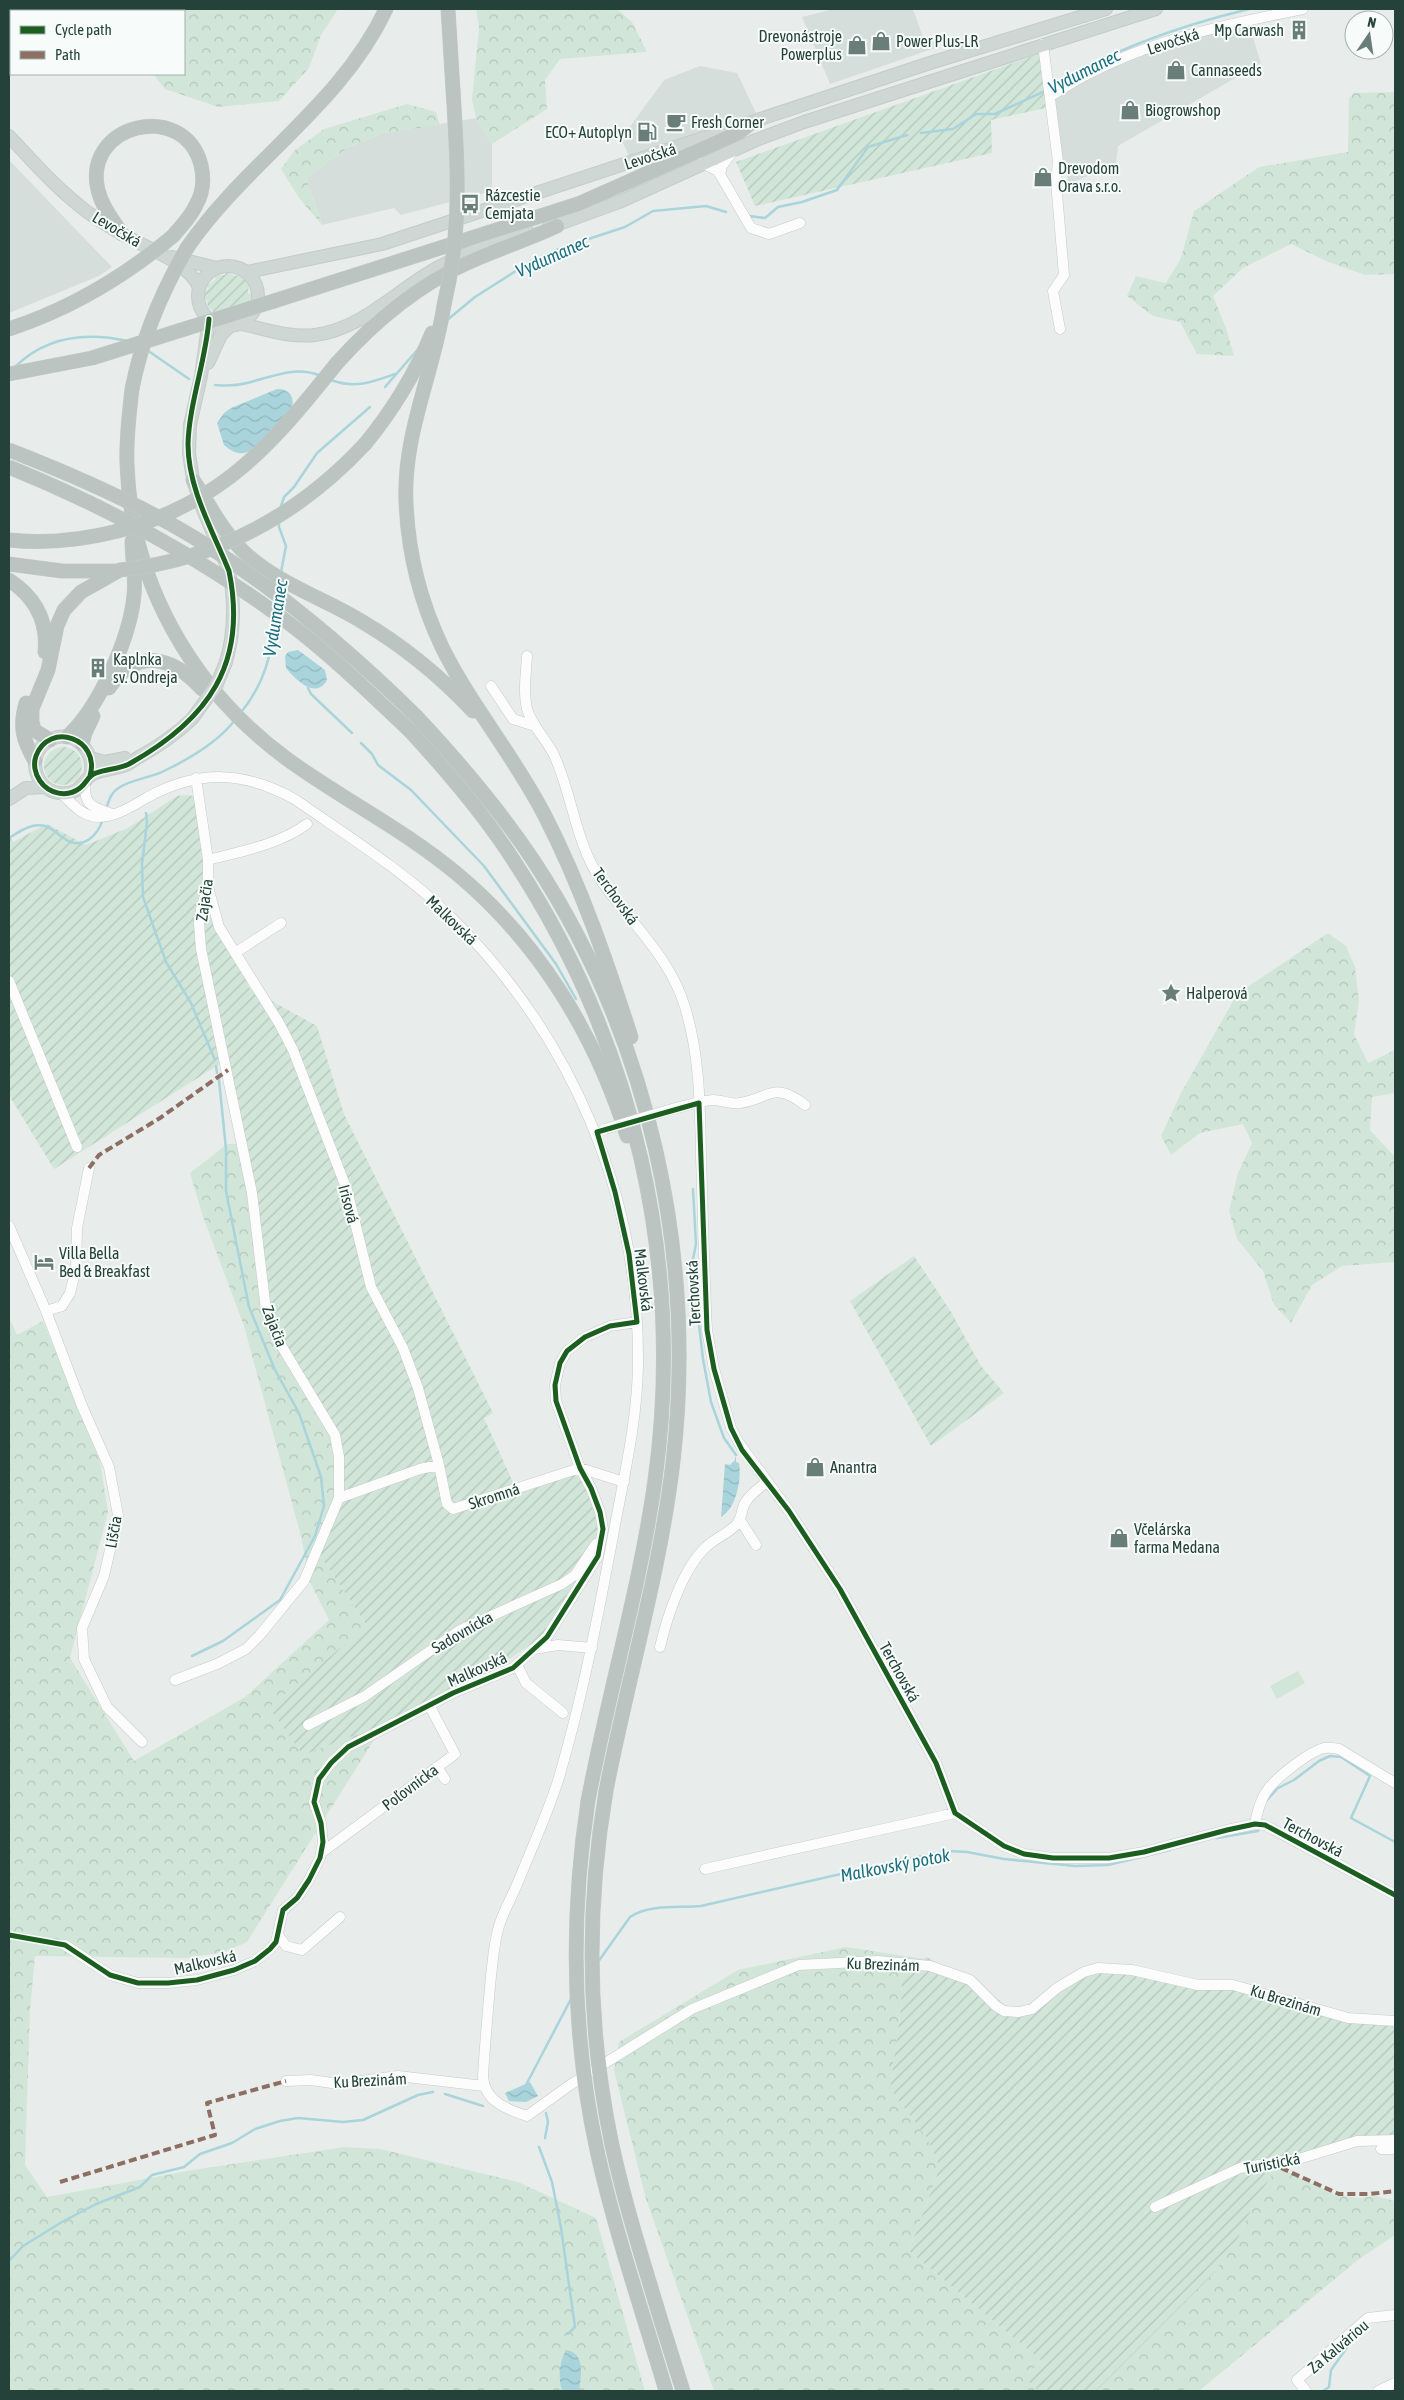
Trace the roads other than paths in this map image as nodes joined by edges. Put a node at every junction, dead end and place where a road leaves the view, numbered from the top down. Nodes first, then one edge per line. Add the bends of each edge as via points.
1 (386, 9) edge
2 (448, 9) edge
3 (1106, 9) edge
4 (1156, 9) edge
5 (1303, 9) edge
6 (1043, 44) junction
7 (1050, 94) junction
8 (750, 124) junction
9 (9, 136) edge
10 (735, 149) junction
11 (702, 163) junction
12 (720, 174) junction
13 (226, 198) junction
14 (800, 223) dead end
15 (557, 226) junction
16 (122, 234) junction
17 (173, 236) junction
18 (164, 256) junction
19 (217, 268) junction
20 (246, 272) junction
21 (199, 287) junction
22 (444, 305) junction
23 (209, 319) junction
24 (235, 325) junction
25 (9, 329) edge
26 (1060, 329) dead end
27 (9, 374) edge
28 (201, 376) junction
29 (9, 450) edge
30 (9, 467) edge
31 (193, 480) junction
32 (133, 516) junction
33 (9, 540) edge
34 (9, 564) edge
35 (120, 570) junction
36 (9, 580) edge
37 (527, 656) dead end
38 (491, 686) dead end
39 (229, 709) junction
40 (535, 726) junction
41 (67, 737) junction
42 (50, 740) junction
43 (500, 743) junction
44 (82, 744) junction
45 (91, 758) junction
46 (138, 758) junction
47 (35, 765) junction
48 (196, 778) junction
49 (87, 780) junction
50 (45, 787) junction
51 (9, 791) edge
52 (62, 794) junction
53 (9, 799) edge
54 (96, 812) junction
55 (307, 824) dead end
56 (208, 860) junction
57 (208, 886) junction
58 (281, 923) dead end
59 (234, 953) junction
60 (9, 981) edge
61 (640, 1089) junction
62 (700, 1103) junction
63 (805, 1105) dead end
64 (601, 1130) junction
65 (77, 1147) dead end
66 (90, 1168) dead end
67 (648, 1186) junction
68 (9, 1226) edge
69 (46, 1311) junction
70 (637, 1322) junction
71 (439, 1465) junction
72 (580, 1468) junction
73 (624, 1482) junction
74 (767, 1482) junction
75 (339, 1498) junction
76 (740, 1520) junction
77 (603, 1529) junction
78 (756, 1545) dead end
79 (660, 1647) dead end
80 (592, 1648) junction
81 (534, 1649) junction
82 (517, 1665) junction
83 (175, 1680) dead end
84 (429, 1705) junction
85 (564, 1712) dead end
86 (308, 1725) dead end
87 (142, 1742) dead end
88 (437, 1767) junction
89 (446, 1779) dead end
90 (1395, 1783) edge
91 (954, 1813) junction
92 (1259, 1824) junction
93 (321, 1853) junction
94 (705, 1870) dead end
95 (1395, 1895) edge
96 (340, 1917) dead end
97 (278, 1936) junction
98 (65, 1945) dead end
99 (1395, 2022) edge
100 (286, 2081) dead end
101 (484, 2086) junction
102 (1395, 2140) edge
103 (1382, 2149) dead end
104 (1395, 2149) edge
105 (1155, 2207) dead end
106 (1395, 2315) edge
107 (1395, 2383) edge
108 (1305, 2390) edge
109 (666, 2391) edge
110 (682, 2391) edge
111 (1378, 2391) edge

1 - 13 highway via 360,54 331,91
2 - 22 highway, bridge via 458,210 454,258
3 - 8 main road, Levočská
4 - 6 main road, Levočská
5 - 7 street, Levočská via 1241,20 1140,52 1093,71
6 - 7 street
6 - 10 main road, Levočská via 804,122
7 - 26 street via 1058,162 1056,182 1064,275 1053,291
8 - 20 main road, Levočská via 382,244
8 - 27 highway, bridge via 738,133 601,195 546,214 92,358
9 - 16 main road, Levočská via 44,175
10 - 11 main road, Levočská
10 - 12 street
11 - 12 street via 716,168
11 - 15 main road, Levočská via 619,202
12 - 14 street via 751,228 769,234
13 - 17 highway via 209,206
13 - 32 highway, bridge via 187,248 156,306 140,353 132,389 127,446
15 - 24 main road, Levočská via 499,241 453,260 338,330 291,336
15 - 33 highway, bridge via 464,264 429,284 382,318 337,363 287,426 261,452 205,495 168,514 118,532 47,542
16 - 17 highway via 100,198 99,164 107,147 122,133 148,125 164,127 181,135 192,146 201,167 202,189 197,204
16 - 18 main road, Levočská
17 - 25 highway, bridge via 94,292
18 - 19 main road, Levočská
18 - 21 main road, Levočská via 191,274
19 - 20 main road, Levočská via 230,266
19 - 21 main road via 207,274
20 - 24 main road via 256,283 258,302 252,315
21 - 23 main road via 199,304
22 - 35 highway, bridge via 396,404 365,444 314,493 269,523 211,550 157,565
22 - 43 highway via 439,335 413,426 406,477 410,545 426,608 450,662
23 - 24 main road, Levočská via 217,324
23 - 28 main road
24 - 28 main road via 221,335
28 - 31 main road via 189,436
29 - 61 highway, bridge via 96,486 206,545 313,622 376,676 417,717 461,765 510,827 562,909 605,995
30 - 67 highway, bridge via 115,515 221,576 313,643 360,684 410,731 458,784 542,905 570,956 606,1038 621,1082
31 - 43 highway via 231,538 248,555 269,571 361,621 404,649 462,700
31 - 46 main road, bridge via 229,571 233,627 226,662 216,686 192,719 170,738
32 - 39 highway via 150,581 170,627 190,660
32 - 41 highway via 134,593 129,623 106,680
34 - 35 highway via 62,571
35 - 42 highway via 81,592 60,618 48,670 31,716 34,730
36 - 47 highway via 31,598 40,613 46,634 42,664 26,703 21,727
37 - 40 street, Terchovská via 527,709
38 - 40 street via 513,719
39 - 44 highway via 205,692 189,674 172,664 142,662 117,676 88,724
39 - 67 highway via 289,760 430,853 506,921 554,981 590,1043
40 - 62 street, Terchovská via 553,753 584,846 601,880 672,975 685,1005 694,1039
41 - 42 main road
41 - 44 main road
42 - 47 main road via 40,749
43 - 61 highway via 544,814 576,883 634,1047
44 - 45 main road
45 - 46 main road via 104,762
45 - 49 main road
46 - 49 main road
47 - 50 main road via 38,779
47 - 51 main road
48 - 54 street, Malkovská via 112,814
48 - 56 street, Zajačia
48 - 64 street, Malkovská via 242,778 279,791 404,875 494,962 536,1018
49 - 52 main road via 74,791
49 - 54 street via 86,800
50 - 52 main road
50 - 53 main road via 26,788
52 - 54 street via 80,811
55 - 56 street, Zajačia via 278,841
56 - 57 street, Zajačia
57 - 59 street, Irisová via 219,927
57 - 75 street, Zajačia via 199,924 201,949 252,1193 266,1310 278,1340 335,1434 339,1457
58 - 59 street
59 - 71 street, Irisová via 293,1050 347,1190 371,1286 403,1348 418,1388
60 - 65 street
61 - 110 highway, bridge via 661,1175 673,1247 679,1328 678,1394 666,1511 606,1791 597,1849 591,1928 592,1995 604,2101 620,2181
62 - 63 street via 714,1100 740,1103 775,1093 788,1095
62 - 64 street, bridge
62 - 74 street, Terchovská via 707,1330 714,1370 731,1428 742,1450
64 - 70 street, Malkovská via 629,1254
66 - 69 street via 77,1228 78,1257 70,1293 62,1306
67 - 109 highway, bridge via 663,1312 659,1446 643,1550 588,1801 576,1931 578,2013 593,2128 609,2200
68 - 69 street, Líščia
69 - 87 street, Líščia via 82,1406 110,1466 117,1501 118,1515 104,1576 82,1628 84,1659 107,1707
70 - 72 street, Malkovská via 610,1326 585,1337 567,1351 560,1363 555,1385 556,1401
70 - 73 street, Malkovská via 638,1369
71 - 72 street, Skromná via 447,1504 454,1509
71 - 75 street
72 - 73 street
72 - 77 street, Malkovská via 594,1496
73 - 80 street, Malkovská
74 - 76 street via 745,1503
74 - 91 street, Terchovská via 840,1589 936,1763
75 - 83 street, Zajačia via 304,1581 259,1636 246,1649
76 - 78 street
76 - 79 street via 696,1556 670,1610
77 - 81 street, Malkovská via 598,1556 547,1637
77 - 86 street, Sadovnícka via 592,1552 575,1575 562,1584 460,1630 365,1696
80 - 81 street via 558,1645
80 - 101 street, Malkovská via 559,1779 498,1926 487,2011
81 - 82 street, Malkovská
82 - 84 street, Malkovská
82 - 85 street via 526,1683
84 - 88 street, Poľovnícka via 454,1754
84 - 93 street, Malkovská via 348,1748 319,1779 314,1802 324,1842
88 - 89 street
88 - 93 street, Poľovnícka
90 - 92 street via 1339,1750 1323,1748 1310,1754 1272,1784 1265,1794
91 - 92 street via 1004,1846 1024,1854 1053,1858 1109,1858
91 - 94 street
92 - 95 street, Terchovská
93 - 97 street, Malkovská via 310,1880 283,1910
96 - 97 street via 302,1950 286,1946
97 - 98 street, Malkovská via 276,1942 255,1961 234,1970 197,1980 168,1983 138,1983 110,1975
99 - 101 street, Ku Brezinám via 1348,2018 1234,1985 1198,1985 1132,1970 1098,1968 1084,1972 1057,1988 1032,2009 1019,2012 1004,2011 970,1980 930,1966 878,1961 799,1965 692,2009 570,2085 527,2116 504,2108 492,2099
100 - 101 street, Ku Brezinám via 339,2084 398,2076
102 - 105 street, Turistická via 1357,2141 1302,2158 1240,2168
103 - 104 street
106 - 108 street, Za Kalváriou via 1368,2318 1355,2328 1297,2380
107 - 111 street

